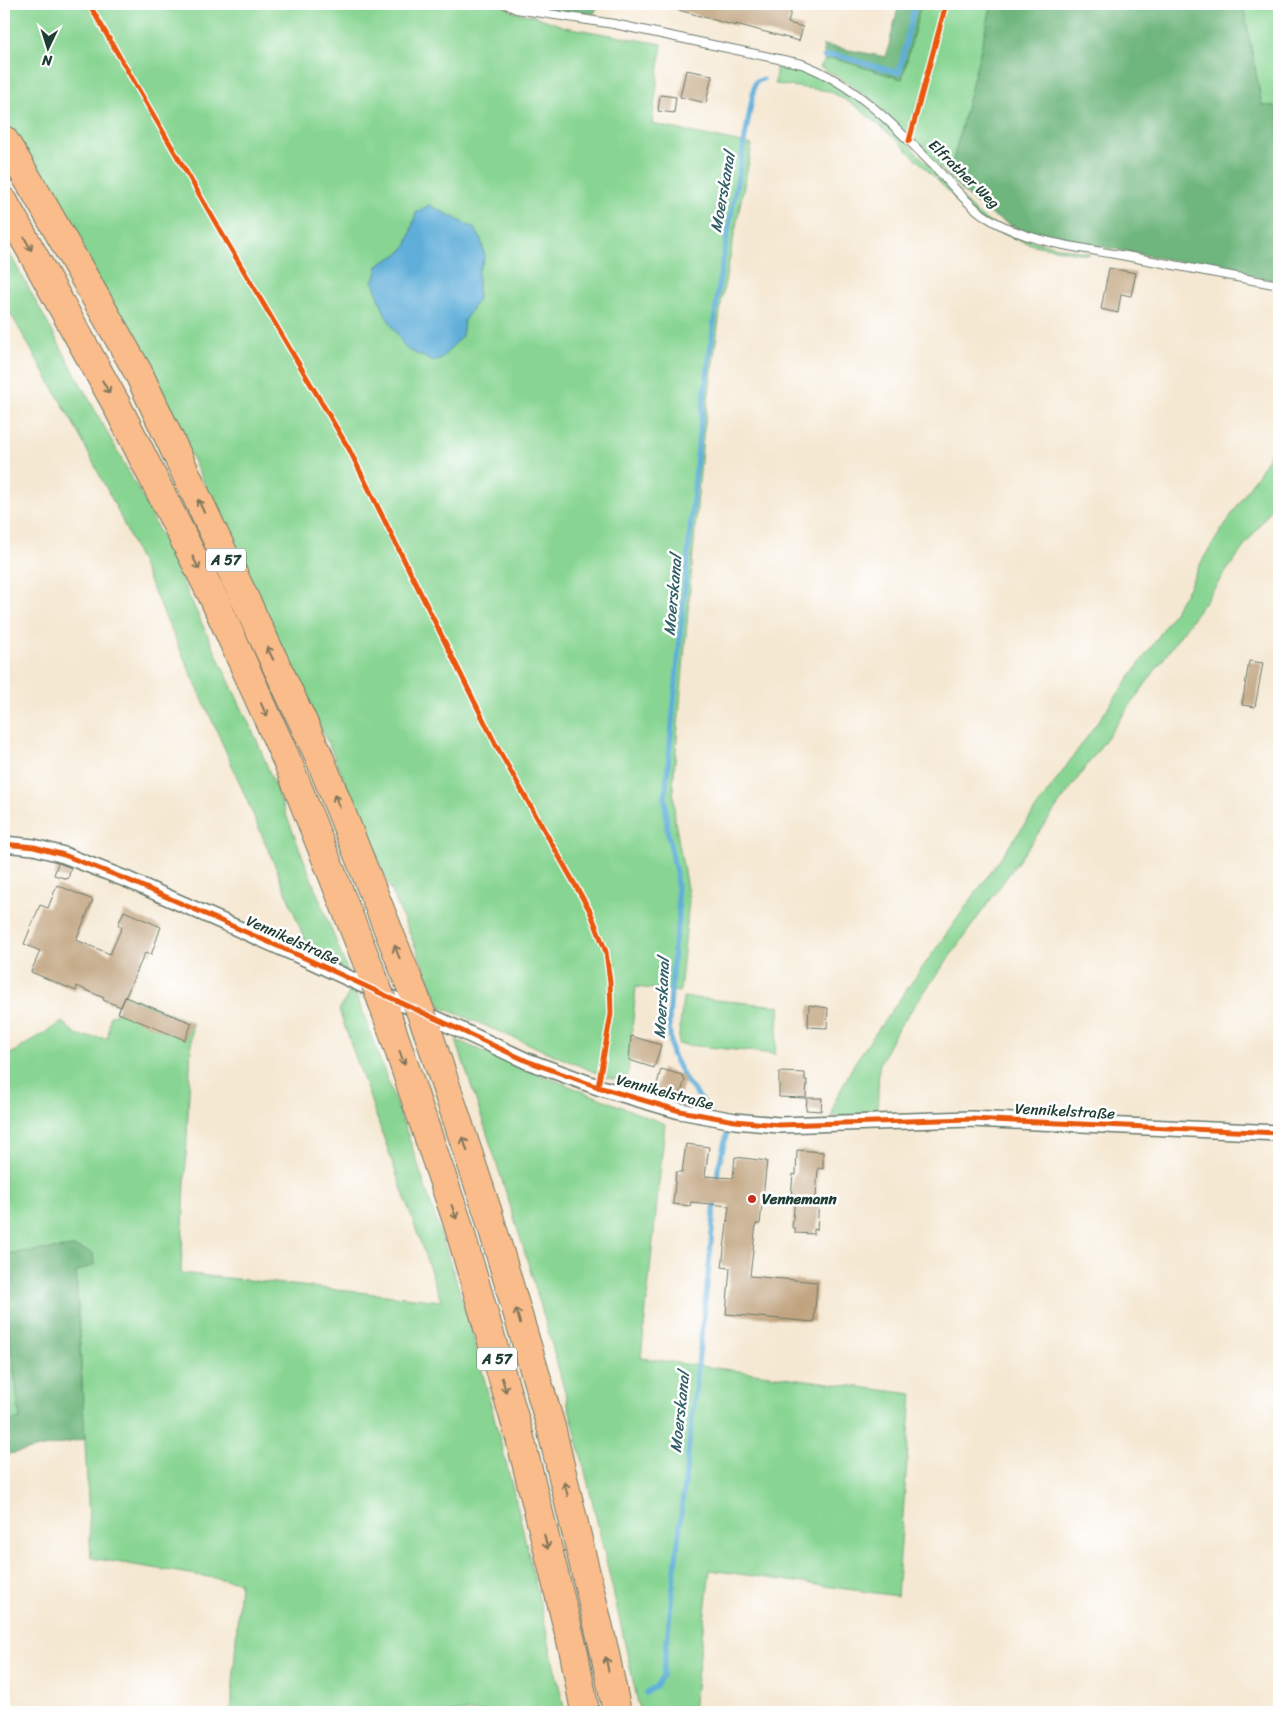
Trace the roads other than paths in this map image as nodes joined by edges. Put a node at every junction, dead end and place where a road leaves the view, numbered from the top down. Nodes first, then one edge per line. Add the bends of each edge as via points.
1 (506, 4) edge
2 (4, 140) edge
3 (4, 202) edge
4 (1279, 284) edge
5 (4, 844) edge
6 (1279, 1133) edge
7 (585, 1712) edge
8 (616, 1712) edge

1 - 4 lane, Elfrather Weg via 516,9 614,24 802,64 831,77 854,93 892,124 973,206 1014,232 1056,243
8 -> 2 highway, A 57, bridge via 551,1427 488,1213 415,997 318,754 138,372
3 -> 7 highway, A 57, bridge via 115,402 214,599 288,763 373,977 457,1220 520,1438 574,1653
5 - 6 street, Vennikelstraße via 64,855 128,880 527,1061 598,1087 680,1111 779,1125 971,1119

